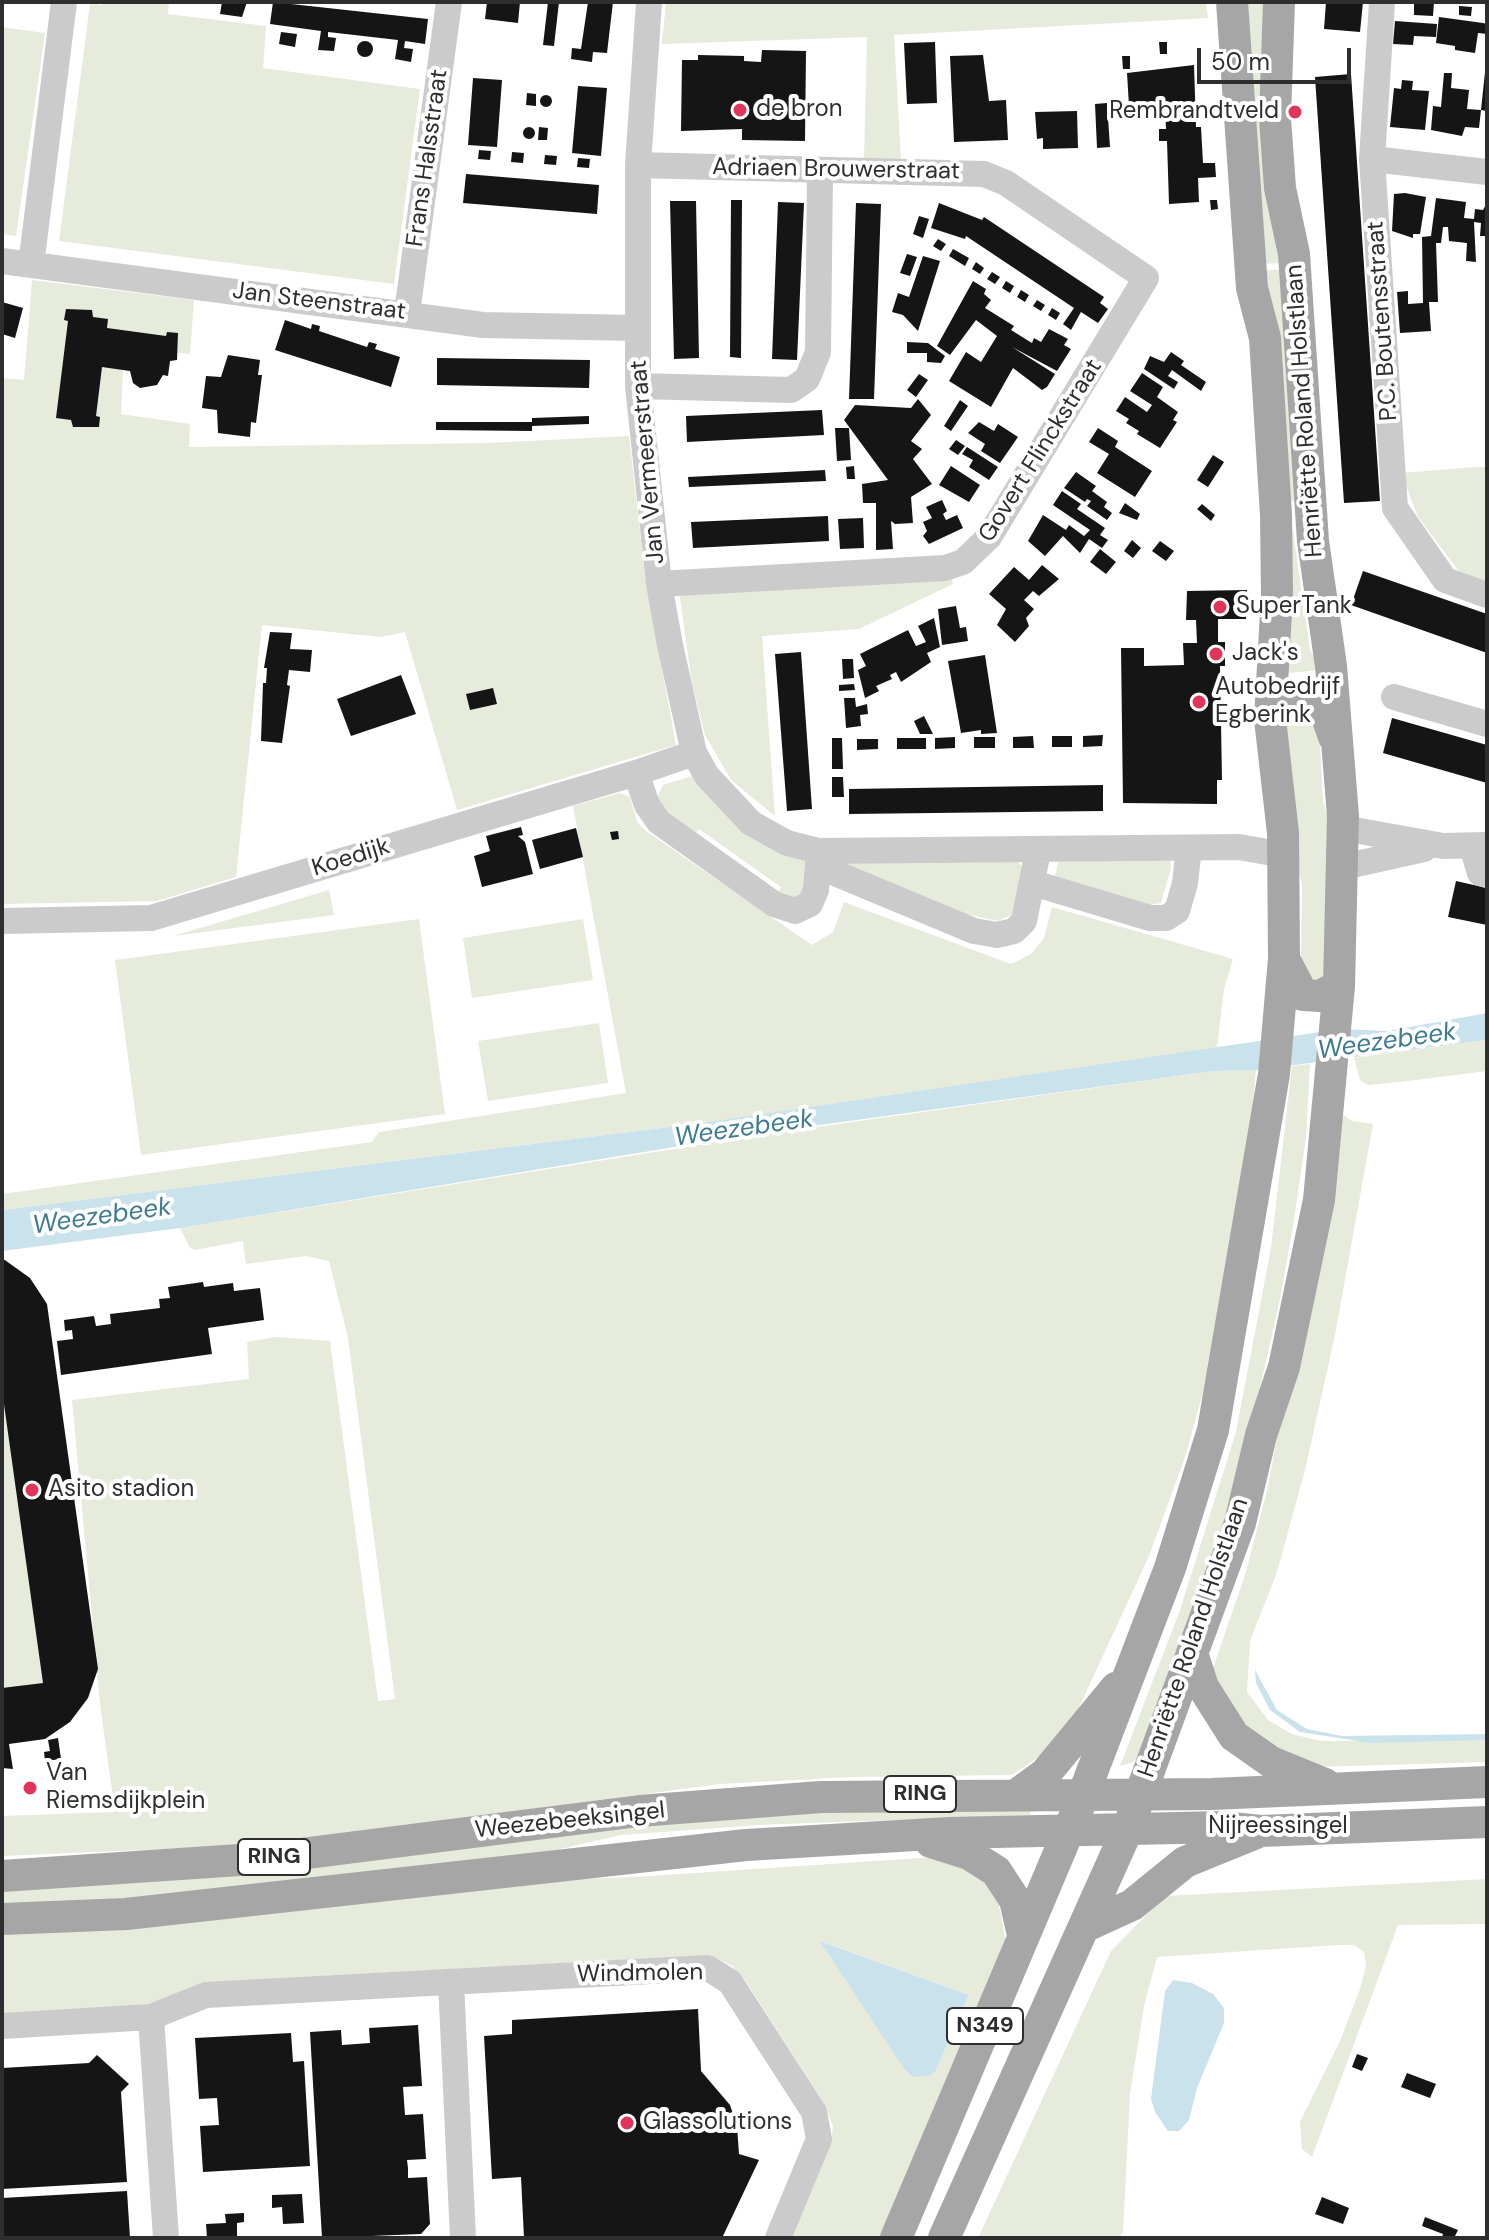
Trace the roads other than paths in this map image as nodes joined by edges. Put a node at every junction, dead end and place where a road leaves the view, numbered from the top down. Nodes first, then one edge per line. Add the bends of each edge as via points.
1 (64, 2) edge
2 (445, 2) edge
3 (649, 2) edge
4 (1232, 2) edge
5 (1279, 2) edge
6 (1382, 2) edge
7 (1372, 159) junction
8 (638, 165) junction
9 (820, 172) junction
10 (1487, 172) edge
11 (2, 261) edge
12 (31, 265) junction
13 (1146, 278) joint
14 (407, 313) junction
15 (636, 328) junction
16 (638, 386) junction
17 (659, 584) junction
18 (1487, 595) edge
19 (1394, 697) dead end
20 (1270, 719) junction
21 (1487, 724) edge
22 (1339, 751) junction
23 (694, 753) junction
24 (636, 773) junction
25 (1343, 828) junction
26 (1283, 844) junction
27 (1443, 846) junction
28 (1480, 846) edge
29 (1214, 847) junction
30 (1038, 851) junction
31 (819, 859) junction
32 (1343, 867) junction
33 (1487, 875) edge
34 (1033, 883) junction
35 (2, 921) edge
36 (1284, 959) junction
37 (1339, 986) junction
38 (1192, 1653) junction
39 (1132, 1671) junction
40 (1487, 1782) edge
41 (1339, 1790) junction
42 (1019, 1793) junction
43 (1084, 1794) junction
44 (1139, 1795) junction
45 (1487, 1822) edge
46 (1128, 1828) junction
47 (1069, 1829) junction
48 (1261, 1831) junction
49 (913, 1836) junction
50 (2, 1876) edge
51 (2, 1919) edge
52 (1086, 1926) junction
53 (1023, 1935) junction
54 (451, 1982) junction
55 (151, 2017) junction
56 (2, 2026) edge
57 (166, 2238) edge
58 (463, 2238) edge
59 (778, 2238) edge
60 (896, 2238) edge
61 (944, 2238) edge

1 - 12 street
2 - 14 street, Frans Halsstraat
3 - 8 street, Jan Vermeerstraat
4 - 20 main road, Henriëtte Roland Holstlaan via 1252,288 1265,338 1276,515
5 - 22 main road, Henriëtte Roland Holstlaan via 1275,118 1280,188 1294,254 1313,541
6 - 7 street, P.C. Boutensstraat
7 - 10 street
7 - 18 street, P.C. Boutensstraat via 1395,508 1445,580
8 - 9 street, Adriaen Brouwerstraat
8 - 15 street, Jan Vermeerstraat
9 - 13 street, Adriaen Brouwerstraat via 984,174 1006,183
9 - 16 street via 818,352 807,379 791,390
11 - 12 street, Jan Steenstraat
12 - 14 street, Jan Steenstraat
13 - 17 street, Govert Flinckstraat via 989,537 963,562 945,568
14 - 15 street, Jan Steenstraat via 483,325
15 - 16 street, Jan Vermeerstraat
16 - 17 street, Jan Vermeerstraat
17 - 23 street, Jan Vermeerstraat
19 - 21 street
20 - 22 main road via 1291,701 1314,701 1326,714
20 - 26 main road, Henriëtte Roland Holstlaan
22 - 25 main road, Henriëtte Roland Holstlaan
23 - 24 street, Koedijk
23 - 31 street, Jan Vermeerstraat via 725,798 751,823
24 - 31 street via 659,822 774,904 795,911 810,904
24 - 35 street, Koedijk via 151,918
25 - 27 street
25 - 32 main road, Henriëtte Roland Holstlaan
26 - 29 street, Jan Vermeerstraat
26 - 36 main road, Henriëtte Roland Holstlaan
27 - 28 street
27 - 32 street
28 - 33 street via 1480,873
29 - 30 street, Jan Vermeerstraat
29 - 34 street via 1185,883 1177,911 1166,918 1150,918
30 - 31 street, Jan Vermeerstraat
30 - 34 street, Jan Vermeerstraat
31 - 34 street, Jan Vermeerstraat via 974,931 997,935 1014,931 1024,921
32 - 37 main road, Henriëtte Roland Holstlaan
36 - 37 main road via 1303,995 1320,996
36 - 39 main road, Henriëtte Roland Holstlaan via 1274,1074 1213,1430
37 - 38 main road, Henriëtte Roland Holstlaan via 1319,1200 1284,1367 1240,1523
38 - 41 main road via 1218,1715 1243,1744 1289,1771
38 - 44 main road, Henriëtte Roland Holstlaan
39 - 42 main road via 1045,1774
39 - 43 main road, Henriëtte Roland Holstlaan
40 - 41 main road, Nijreessingel
41 - 44 main road, Nijreessingel
42 - 43 main road, Weezebeeksingel / RING
42 - 50 main road, Weezebeeksingel / RING via 821,1797 639,1811 269,1858
43 - 44 main road, Weezebeeksingel
43 - 47 main road, Henriëtte Roland Holstlaan / N349
44 - 46 main road, Henriëtte Roland Holstlaan
45 - 48 main road, Nijreessingel
46 - 47 main road, Nijreessingel / RING
46 - 48 main road, Nijreessingel
46 - 52 main road, Henriëtte Roland Holstlaan / N349
47 - 49 main road, Weezebeeksingel / RING
47 - 53 main road, Henriëtte Roland Holstlaan / N349
48 - 52 main road via 1185,1862 1132,1905
49 - 51 main road, Weezebeeksingel / RING via 661,1852 126,1914
49 - 53 main road via 990,1866 1015,1900
52 - 61 main road, Henriëtte Roland Holstlaan / N349
53 - 60 main road, Henriëtte Roland Holstlaan / N349
54 - 55 street, Windmolen via 206,1995
54 - 58 street
54 - 59 street, Windmolen via 708,1968 730,1982 814,2112 819,2139
55 - 56 street, Windmolen
55 - 57 street

